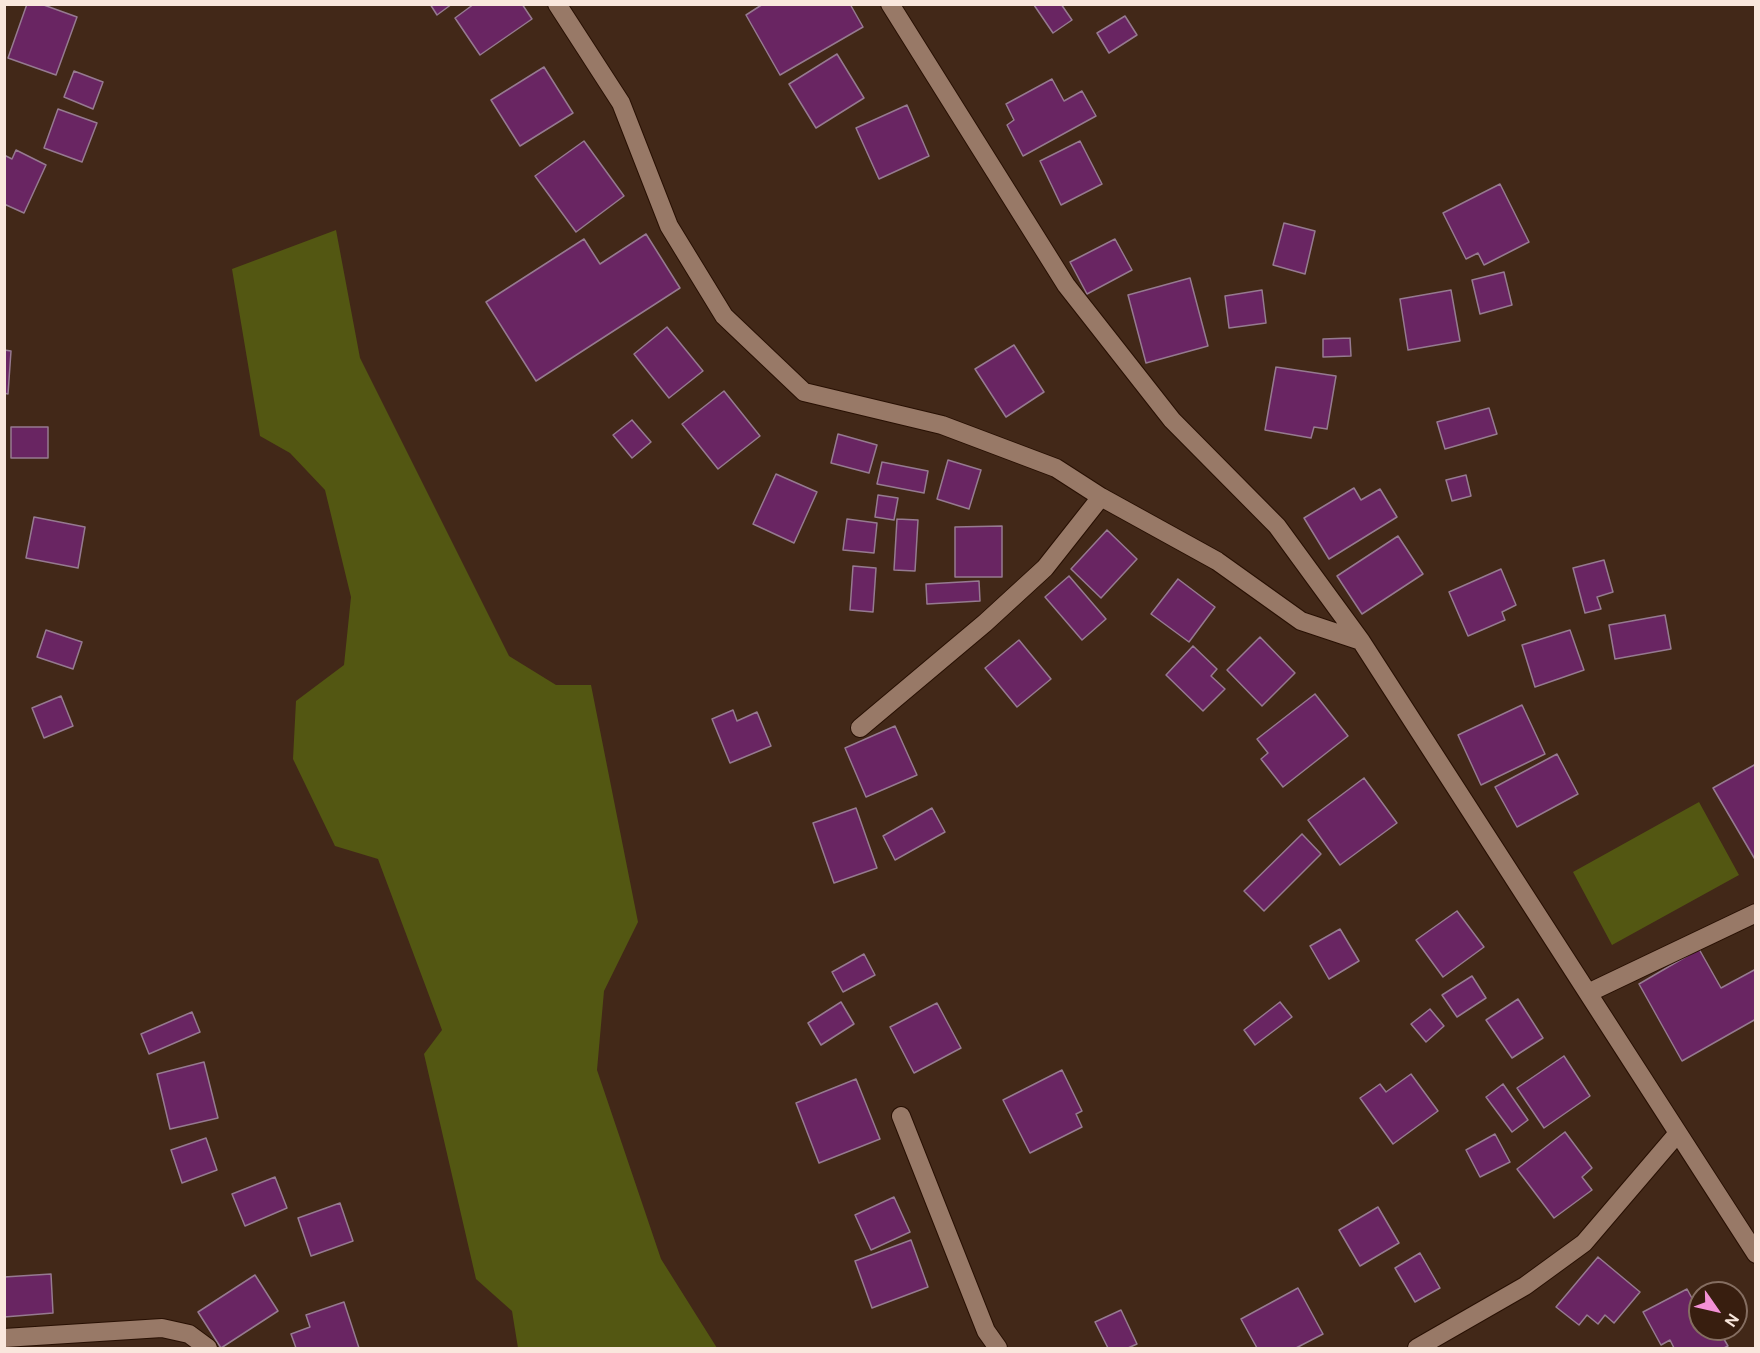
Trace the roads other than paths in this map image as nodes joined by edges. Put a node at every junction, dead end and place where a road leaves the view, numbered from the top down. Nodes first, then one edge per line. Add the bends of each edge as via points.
1 (557, 4) edge
2 (890, 4) edge
3 (1101, 497) junction
4 (1360, 641) junction
5 (860, 728) dead end
6 (1755, 913) edge
7 (1588, 993) junction
8 (902, 1116) dead end
9 (1678, 1133) junction
10 (1753, 1246) edge
11 (4, 1338) edge
12 (208, 1348) edge
13 (998, 1348) edge
14 (1418, 1348) edge

1 - 3 street via 621,103 669,226 724,316 804,392 942,425 1056,468
2 - 4 street via 1066,285 1172,420 1277,526
3 - 4 street via 1217,561 1300,621
3 - 5 street via 1045,568
4 - 7 street
6 - 7 street
7 - 9 street
8 - 13 street via 986,1331
9 - 10 street
9 - 14 street via 1584,1243 1526,1286
11 - 12 street via 162,1328 189,1334

